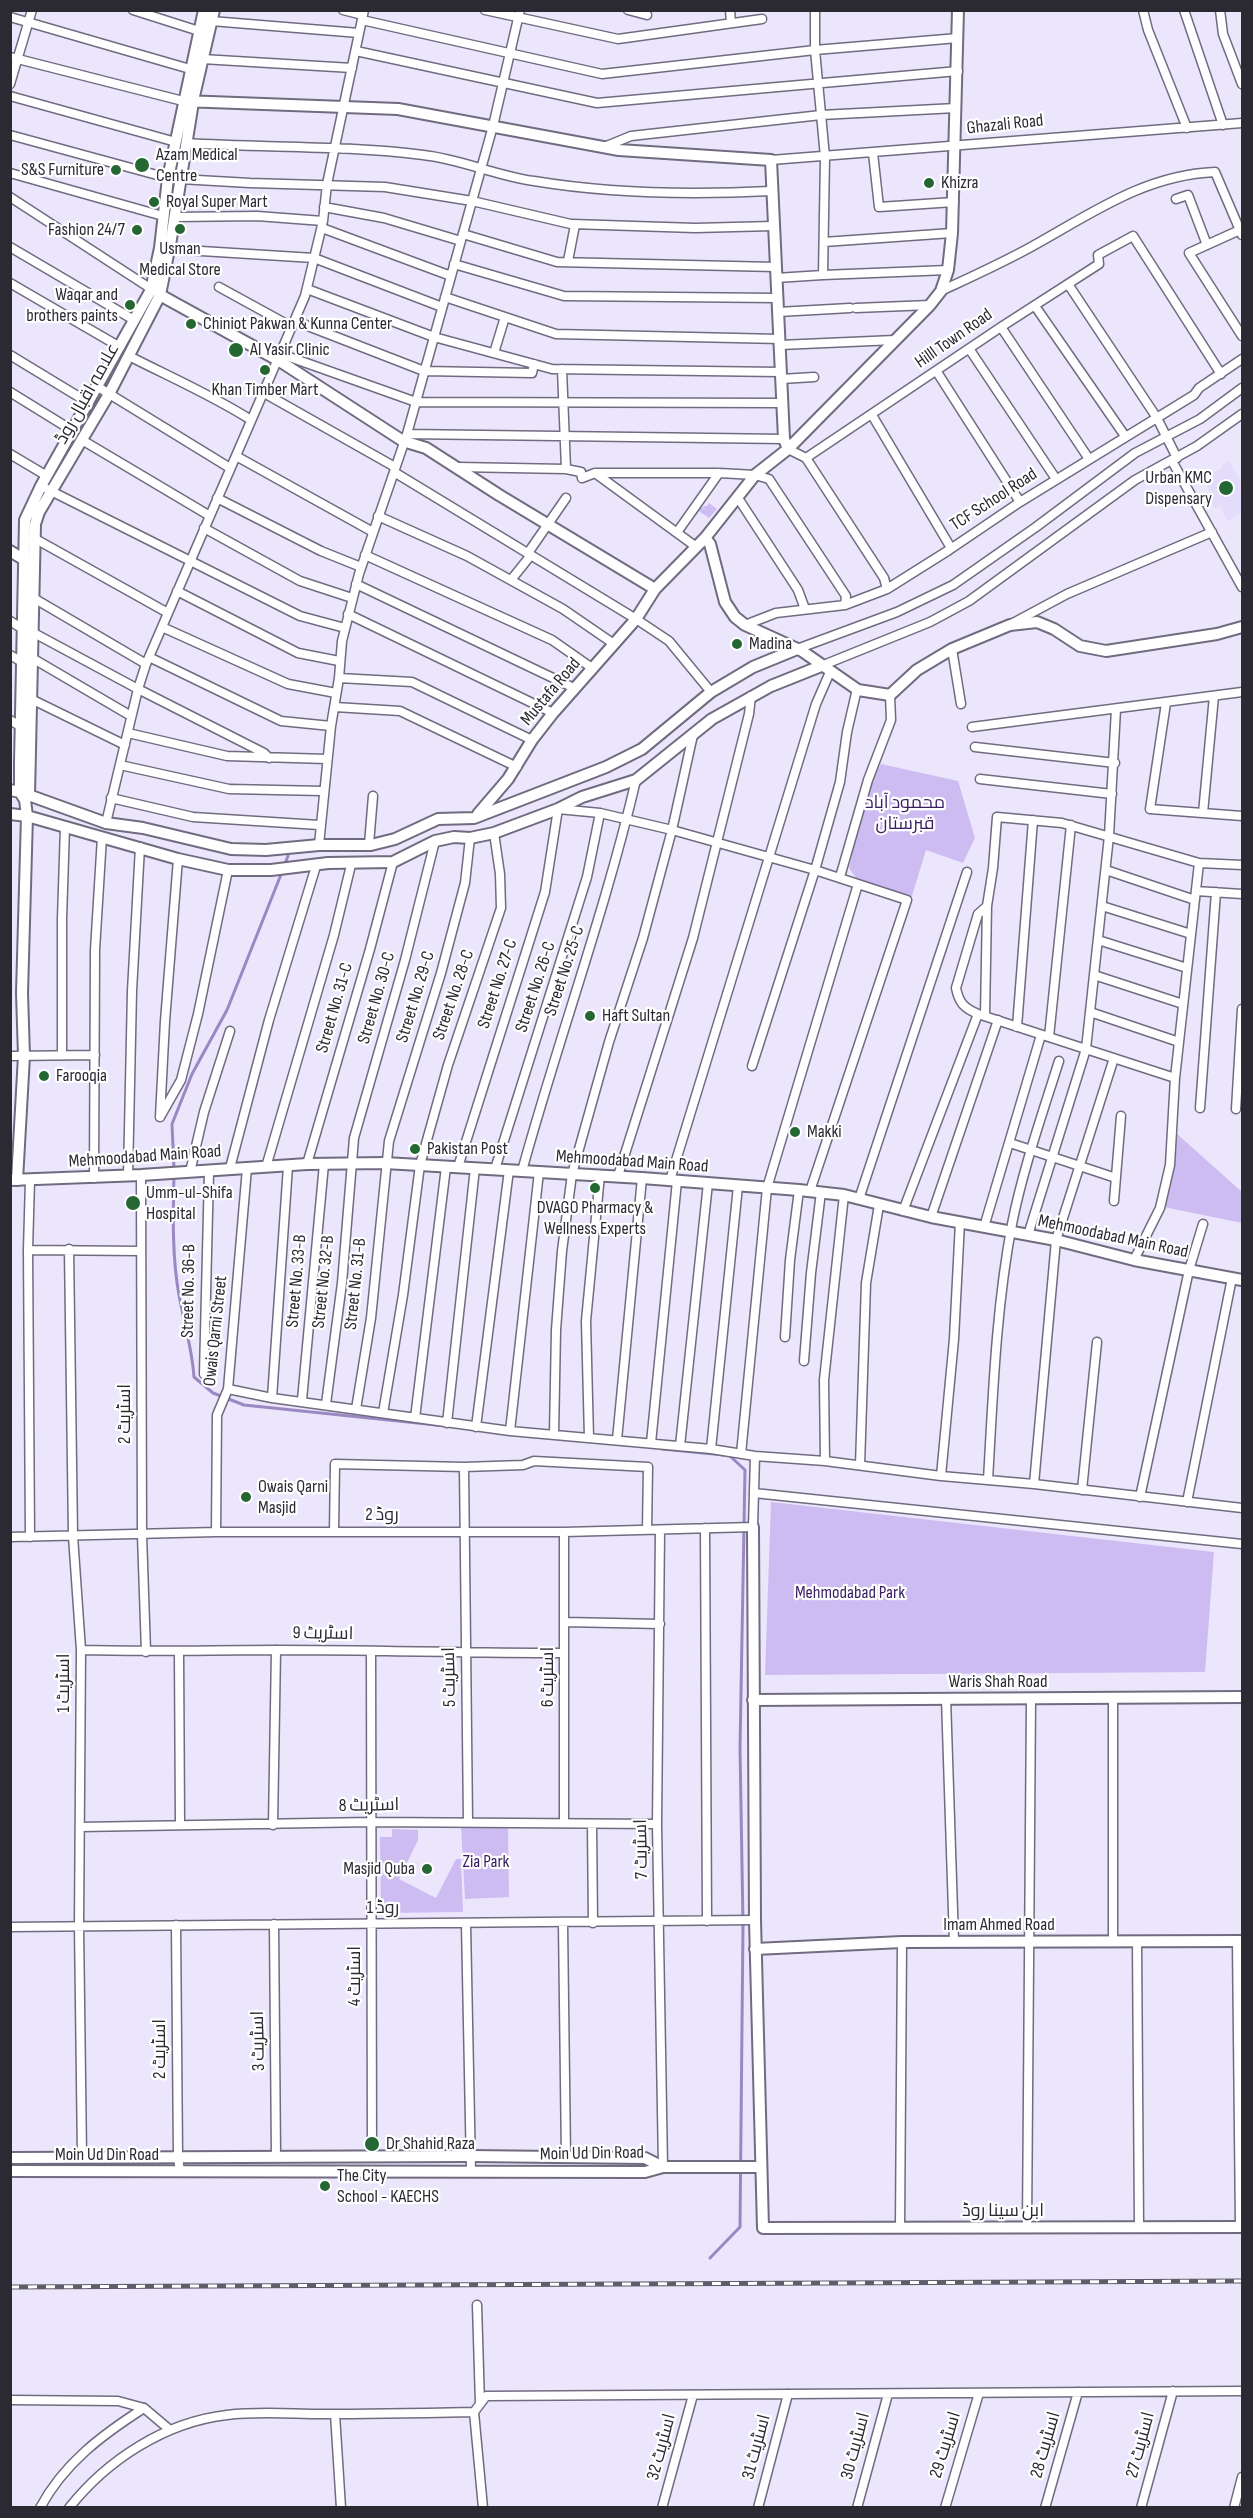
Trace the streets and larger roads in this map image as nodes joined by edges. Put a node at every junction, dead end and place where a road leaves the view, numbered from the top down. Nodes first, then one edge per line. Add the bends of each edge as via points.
1 (32, 10) edge
2 (133, 10) edge
3 (204, 10) edge
4 (343, 10) edge
5 (484, 10) edge
6 (628, 10) edge
7 (730, 10) edge
8 (815, 10) edge
9 (958, 10) edge
10 (1143, 10) edge
11 (1184, 10) edge
12 (1220, 10) edge
13 (519, 14) edge
14 (363, 15) edge
15 (647, 15) dead end
16 (213, 16) edge
17 (10, 17) edge
18 (762, 19) dead end
19 (29, 22) junction
20 (732, 23) junction
21 (200, 31) junction
22 (359, 33) junction
23 (958, 38) junction
24 (816, 50) junction
25 (356, 51) junction
26 (510, 52) junction
27 (14, 58) edge
28 (202, 59) junction
29 (352, 68) junction
30 (190, 69) junction
31 (958, 71) junction
32 (819, 82) junction
33 (503, 83) junction
34 (10, 84) edge
35 (1242, 84) edge
36 (10, 96) edge
37 (188, 101) junction
38 (344, 106) junction
39 (956, 108) junction
40 (821, 115) junction
41 (1242, 123) edge
42 (1223, 125) junction
43 (493, 126) junction
44 (1187, 128) junction
45 (10, 135) edge
46 (181, 142) junction
47 (604, 147) junction
48 (956, 147) junction
49 (334, 148) junction
50 (873, 153) junction
51 (825, 157) junction
52 (771, 160) junction
53 (481, 167) junction
54 (10, 173) edge
55 (174, 178) junction
56 (327, 184) junction
57 (771, 191) junction
58 (10, 197) edge
59 (1176, 199) dead end
60 (472, 201) junction
61 (954, 202) junction
62 (324, 207) junction
63 (163, 216) junction
64 (175, 216) junction
65 (572, 224) junction
66 (322, 225) junction
67 (773, 226) junction
68 (1242, 231) edge
69 (952, 232) junction
70 (462, 237) junction
71 (824, 242) junction
72 (1207, 245) junction
73 (10, 247) edge
74 (169, 249) junction
75 (315, 258) junction
76 (568, 261) junction
77 (454, 264) junction
78 (948, 270) junction
79 (775, 272) junction
80 (823, 275) junction
81 (451, 276) junction
82 (10, 283) edge
83 (1068, 284) junction
84 (219, 287) dead end
85 (307, 289) junction
86 (941, 291) junction
87 (156, 292) junction
88 (445, 297) junction
89 (777, 298) junction
90 (930, 305) junction
91 (1035, 306) junction
92 (442, 308) junction
93 (778, 312) junction
94 (505, 317) junction
95 (134, 320) junction
96 (293, 324) junction
97 (1001, 327) junction
98 (1242, 336) edge
99 (434, 337) junction
100 (896, 340) junction
101 (780, 342) junction
102 (120, 347) junction
103 (970, 350) junction
104 (494, 353) junction
105 (10, 355) edge
106 (129, 356) junction
107 (279, 357) junction
108 (1242, 359) edge
109 (534, 364) junction
110 (562, 369) junction
111 (424, 371) junction
112 (937, 372) junction
113 (1221, 374) junction
114 (780, 376) junction
115 (814, 377) dead end
116 (98, 387) junction
117 (1242, 388) edge
118 (10, 392) edge
119 (264, 393) junction
120 (109, 394) junction
121 (416, 402) junction
122 (564, 402) junction
123 (89, 403) junction
124 (783, 403) junction
125 (1242, 414) edge
126 (872, 415) junction
127 (1156, 418) junction
128 (252, 420) junction
129 (72, 431) junction
130 (565, 435) junction
131 (1125, 436) junction
132 (405, 437) junction
133 (688, 437) dead end
134 (1168, 438) junction
135 (82, 440) junction
136 (786, 444) junction
137 (10, 454) edge
138 (236, 456) junction
139 (806, 458) junction
140 (1175, 458) junction
141 (1089, 459) junction
142 (457, 467) junction
143 (230, 468) junction
144 (566, 469) junction
145 (394, 470) junction
146 (595, 472) junction
147 (719, 473) junction
148 (754, 475) junction
149 (1056, 480) junction
150 (44, 481) junction
151 (52, 491) junction
152 (217, 498) junction
153 (566, 498) dead end
154 (738, 498) junction
155 (1020, 502) junction
156 (210, 516) junction
157 (378, 516) junction
158 (547, 524) junction
159 (204, 528) junction
160 (678, 531) junction
161 (373, 532) junction
162 (1212, 532) junction
163 (30, 536) junction
164 (705, 538) junction
165 (695, 546) junction
166 (951, 548) junction
167 (10, 551) edge
168 (529, 554) junction
169 (365, 555) junction
170 (29, 562) junction
171 (190, 562) junction
172 (361, 567) junction
173 (511, 580) junction
174 (356, 584) junction
175 (1242, 587) edge
176 (655, 589) junction
177 (887, 589) junction
178 (177, 591) junction
179 (28, 595) junction
180 (352, 598) junction
181 (845, 605) junction
182 (806, 609) junction
183 (168, 613) junction
184 (348, 614) junction
185 (636, 619) junction
186 (10, 621) edge
187 (745, 625) junction
188 (1010, 625) junction
189 (162, 627) junction
190 (1242, 627) edge
191 (345, 628) junction
192 (28, 630) junction
193 (614, 644) junction
194 (952, 649) junction
195 (800, 650) junction
196 (10, 655) edge
197 (27, 660) junction
198 (148, 660) junction
199 (339, 661) junction
200 (823, 667) junction
201 (592, 668) junction
202 (339, 678) junction
203 (574, 688) junction
204 (138, 689) junction
205 (856, 689) junction
206 (711, 692) junction
207 (1242, 692) edge
208 (336, 693) junction
209 (890, 695) junction
210 (751, 696) junction
211 (1214, 696) junction
212 (31, 699) junction
213 (1166, 703) junction
214 (961, 704) dead end
215 (335, 706) junction
216 (1116, 709) junction
217 (553, 713) junction
218 (131, 716) junction
219 (15, 723) edge
220 (331, 726) junction
221 (972, 727) dead end
222 (128, 733) junction
223 (693, 735) junction
224 (532, 740) junction
225 (125, 745) junction
226 (975, 747) dead end
227 (269, 758) junction
228 (327, 759) junction
229 (19, 761) edge
230 (1115, 763) junction
231 (120, 765) junction
232 (517, 767) junction
233 (980, 779) dead end
234 (636, 780) junction
235 (323, 791) junction
236 (21, 794) edge
237 (1113, 794) junction
238 (373, 796) dead end
239 (111, 798) junction
240 (558, 809) junction
241 (600, 813) junction
242 (1203, 813) junction
243 (10, 814) edge
244 (26, 815) junction
245 (1242, 816) edge
246 (474, 818) junction
247 (627, 819) junction
248 (1033, 820) junction
249 (106, 823) junction
250 (319, 825) junction
251 (1071, 825) junction
252 (65, 827) junction
253 (672, 830) junction
254 (494, 833) junction
255 (1109, 836) junction
256 (102, 837) junction
257 (470, 838) junction
258 (435, 841) junction
259 (369, 844) junction
260 (319, 845) junction
261 (717, 845) junction
262 (140, 848) junction
263 (178, 859) junction
264 (769, 859) junction
265 (393, 862) junction
266 (1199, 862) junction
267 (351, 864) junction
268 (1242, 865) edge
269 (315, 866) junction
270 (228, 870) junction
271 (815, 870) junction
272 (1106, 870) junction
273 (967, 872) dead end
274 (840, 877) junction
275 (858, 884) junction
276 (1216, 892) junction
277 (1242, 894) edge
278 (1195, 896) junction
279 (987, 906) junction
280 (1102, 906) junction
281 (1191, 934) junction
282 (1098, 940) junction
283 (1187, 968) junction
284 (1094, 975) junction
285 (1184, 1004) junction
286 (1242, 1009) edge
287 (1090, 1012) junction
288 (981, 1015) junction
289 (998, 1020) junction
290 (1017, 1027) junction
291 (230, 1031) dead end
292 (1045, 1036) junction
293 (1179, 1042) junction
294 (1086, 1049) junction
295 (62, 1055) junction
296 (95, 1055) junction
297 (10, 1056) edge
298 (24, 1056) junction
299 (1114, 1058) junction
300 (1059, 1061) dead end
301 (752, 1066) dead end
302 (1175, 1077) junction
303 (1200, 1108) dead end
304 (1236, 1109) dead end
305 (1121, 1116) dead end
306 (1010, 1143) junction
307 (1031, 1149) junction
308 (1053, 1157) junction
309 (351, 1163) junction
310 (385, 1163) junction
311 (307, 1164) junction
312 (324, 1164) junction
313 (420, 1165) junction
314 (288, 1166) junction
315 (1080, 1166) junction
316 (266, 1167) junction
317 (446, 1167) junction
318 (458, 1167) junction
319 (230, 1168) junction
320 (248, 1168) junction
321 (475, 1168) junction
322 (495, 1169) junction
323 (509, 1170) junction
324 (522, 1171) junction
325 (188, 1172) junction
326 (209, 1172) junction
327 (539, 1172) junction
328 (572, 1174) junction
329 (145, 1175) junction
330 (600, 1175) junction
331 (128, 1176) junction
332 (618, 1176) junction
333 (94, 1178) junction
334 (642, 1178) junction
335 (1116, 1178) junction
336 (14, 1180) edge
337 (30, 1180) junction
338 (674, 1180) junction
339 (708, 1183) junction
340 (738, 1186) junction
341 (767, 1188) junction
342 (810, 1191) junction
343 (844, 1195) junction
344 (859, 1199) junction
345 (1114, 1201) dead end
346 (879, 1205) junction
347 (903, 1210) junction
348 (931, 1217) junction
349 (960, 1222) junction
350 (1203, 1224) dead end
351 (984, 1227) junction
352 (1011, 1232) junction
353 (1028, 1235) junction
354 (1056, 1240) junction
355 (69, 1249) junction
356 (28, 1250) junction
357 (140, 1251) junction
358 (1134, 1260) junction
359 (1189, 1270) junction
360 (1238, 1279) edge
361 (785, 1337) dead end
362 (1097, 1342) dead end
363 (804, 1361) dead end
364 (204, 1374) dead end
365 (227, 1392) junction
366 (272, 1398) junction
367 (302, 1400) junction
368 (327, 1404) junction
369 (356, 1408) junction
370 (383, 1413) junction
371 (415, 1419) junction
372 (447, 1423) junction
373 (476, 1427) junction
374 (510, 1431) junction
375 (554, 1435) junction
376 (589, 1438) junction
377 (617, 1440) junction
378 (651, 1443) junction
379 (680, 1446) junction
380 (711, 1449) junction
381 (741, 1454) junction
382 (755, 1456) junction
383 (825, 1461) junction
384 (860, 1465) junction
385 (464, 1467) junction
386 (942, 1476) junction
387 (988, 1480) junction
388 (1034, 1484) junction
389 (1082, 1490) junction
390 (754, 1493) junction
391 (1140, 1497) junction
392 (1188, 1502) junction
393 (1242, 1509) edge
394 (749, 1527) junction
395 (708, 1528) junction
396 (647, 1530) junction
397 (660, 1530) junction
398 (464, 1531) junction
399 (216, 1532) junction
400 (334, 1532) junction
401 (564, 1532) junction
402 (142, 1535) junction
403 (73, 1536) junction
404 (10, 1537) edge
405 (30, 1537) junction
406 (1242, 1544) edge
407 (565, 1622) junction
408 (660, 1624) junction
409 (81, 1650) junction
410 (276, 1650) junction
411 (371, 1651) junction
412 (146, 1652) junction
413 (179, 1653) junction
414 (467, 1653) junction
415 (564, 1653) junction
416 (1242, 1697) edge
417 (946, 1698) junction
418 (1031, 1698) junction
419 (1113, 1698) junction
420 (753, 1700) junction
421 (372, 1822) junction
422 (468, 1822) junction
423 (564, 1822) junction
424 (180, 1824) junction
425 (592, 1824) junction
426 (657, 1824) junction
427 (273, 1825) junction
428 (80, 1827) junction
429 (660, 1921) junction
430 (707, 1921) junction
431 (749, 1921) junction
432 (593, 1923) junction
433 (274, 1924) junction
434 (466, 1924) junction
435 (562, 1924) junction
436 (79, 1925) junction
437 (176, 1925) junction
438 (371, 1925) junction
439 (10, 1927) edge
440 (1029, 1941) junction
441 (1113, 1941) junction
442 (1137, 1941) junction
443 (1240, 1941) edge
444 (902, 1942) junction
445 (954, 1942) junction
446 (755, 1949) junction
447 (372, 2156) junction
448 (470, 2156) junction
449 (10, 2157) edge
450 (82, 2157) junction
451 (178, 2157) junction
452 (276, 2157) junction
453 (321, 2157) junction
454 (566, 2158) junction
455 (663, 2168) junction
456 (760, 2168) junction
457 (10, 2171) edge
458 (471, 2171) junction
459 (180, 2172) junction
460 (322, 2172) junction
461 (1139, 2227) junction
462 (1241, 2227) edge
463 (900, 2228) junction
464 (1027, 2228) junction
465 (477, 2305) dead end
466 (1173, 2391) junction
467 (1242, 2391) edge
468 (1078, 2392) junction
469 (979, 2393) junction
470 (788, 2394) junction
471 (888, 2394) junction
472 (693, 2395) junction
473 (10, 2400) edge
474 (144, 2408) junction
475 (477, 2408) junction
476 (335, 2414) junction
477 (170, 2430) junction
478 (1242, 2477) edge
479 (40, 2508) edge
480 (69, 2508) edge
481 (341, 2508) edge
482 (483, 2508) edge
483 (662, 2508) edge
484 (758, 2508) edge
485 (857, 2508) edge
486 (945, 2508) edge
487 (1045, 2508) edge
488 (1141, 2508) edge
489 (1234, 2508) edge

1 - 19 street
2 - 21 street
3 - 21 street, علامہ اقبال روڈ
4 - 14 street
5 - 13 street
6 - 15 street
7 - 20 street
8 - 24 street
9 - 23 street, Mustafa Road
10 - 44 street
11 - 42 street
12 - 35 street via 1222,34
13 - 20 street via 618,39
13 - 26 street
14 - 22 street
14 - 26 street
16 - 22 street
16 - 28 street, علامہ اقبال روڈ
17 - 19 street
18 - 20 street
19 - 27 street
19 - 30 street
21 - 30 street, علامہ اقبال روڈ
22 - 25 street
23 - 24 street
23 - 31 street, Mustafa Road
24 - 26 street via 602,74
24 - 32 street
25 - 29 street
25 - 33 street
26 - 33 street
27 - 34 street
27 - 37 street
28 - 29 street
28 - 37 street, علامہ اقبال روڈ
29 - 38 street
30 - 37 street, علامہ اقبال روڈ
31 - 32 street
31 - 39 street, Mustafa Road
32 - 33 street via 597,103
32 - 40 street
33 - 43 street
36 - 46 street
37 - 38 street
37 - 46 street, علامہ اقبال روڈ
38 - 43 street via 398,109
38 - 49 street
39 - 40 street
39 - 48 street, Mustafa Road
40 - 47 street via 631,136
40 - 51 street
41 - 42 street, Ghazali Road
42 - 44 street, Ghazali Road
43 - 47 street
43 - 53 street
44 - 48 street, Ghazali Road via 990,141
45 - 55 street
46 - 49 street
46 - 55 street, علامہ اقبال روڈ
47 - 52 street
48 - 50 street, Ghazali Road
48 - 61 street, Mustafa Road
49 - 53 street via 424,155
49 - 56 street
50 - 51 street, Ghazali Road
50 - 61 street via 879,207
51 - 52 street, Ghazali Road
51 - 71 street
52 - 57 street
53 - 57 street via 530,181 585,189 698,195
53 - 60 street
54 - 63 street
55 - 56 street
55 - 63 street, علامہ اقبال روڈ
55 - 64 street, علامہ اقبال روڈ
56 - 60 street via 385,187
56 - 62 street
57 - 67 street
58 - 87 street
59 - 72 street via 1188,195
60 - 65 street
60 - 70 street
61 - 69 street, Mustafa Road
62 - 66 street
62 - 70 street
63 - 87 street, علامہ اقبال روڈ
64 - 66 street via 257,216
64 - 74 street, علامہ اقبال روڈ
65 - 67 street
65 - 76 street via 575,225
66 - 75 street
66 - 81 street
67 - 79 street
68 - 72 street
68 - 86 street via 1215,172 1192,173 1133,190 1032,247
69 - 71 street
69 - 78 street, Mustafa Road
70 - 76 street via 557,262
70 - 77 street
71 - 80 street
72 - 98 street via 1189,253
73 - 95 street
74 - 75 street
74 - 87 street, علامہ اقبال روڈ
75 - 85 street
75 - 92 street
76 - 79 street
77 - 81 street
77 - 89 street via 564,296
78 - 80 street
78 - 86 street, Mustafa Road
79 - 80 street
79 - 89 street
81 - 88 street
82 - 102 street
83 - 91 street, Hilll Town Road
83 - 113 street, Hilll Town Road via 1099,264 1098,255 1133,236
83 - 127 street
84 - 96 street
85 - 96 street
85 - 99 street
86 - 90 street, Mustafa Road
87 - 95 street, علامہ اقبال روڈ
87 - 106 street, علامہ اقبال روڈ
87 - 107 street
88 - 92 street
88 - 94 street
89 - 93 street
90 - 93 street
90 - 100 street, Mustafa Road
91 - 97 street, Hilll Town Road
91 - 131 street
92 - 99 street
93 - 101 street
94 - 101 street via 556,334
94 - 104 street
95 - 102 street, علامہ اقبال روڈ
96 - 107 street
96 - 111 street
97 - 103 street, Hilll Town Road
97 - 141 street
99 - 104 street
99 - 111 street
100 - 101 street
100 - 136 street, Mustafa Road
101 - 114 street
102 - 116 street, علامہ اقبال روڈ
103 - 112 street, Hilll Town Road
103 - 149 street
104 - 109 street
105 - 123 street
106 - 120 street, علامہ اقبال روڈ
106 - 128 street via 217,398
107 - 119 street
107 - 121 street
107 - 132 street
108 - 113 street, TCF School Road
109 - 110 street
109 - 111 street via 532,373
110 - 114 street
110 - 122 street
111 - 121 street
112 - 126 street, Hilll Town Road
112 - 155 street
113 - 127 street, TCF School Road
114 - 115 street
114 - 124 street
116 - 120 street
116 - 123 street, علامہ اقبال روڈ
117 - 134 street
118 - 129 street
119 - 128 street
119 - 145 street
120 - 135 street, علامہ اقبال روڈ
120 - 143 street
121 - 122 street
121 - 132 street
122 - 124 street
122 - 130 street
123 - 129 street, علامہ اقبال روڈ
124 - 136 street
125 - 140 street
126 - 139 street, Hilll Town Road
126 - 166 street
127 - 131 street, TCF School Road
127 - 134 street
128 - 138 street
129 - 150 street, علامہ اقبال روڈ
130 - 132 street
130 - 136 street
130 - 144 street
131 - 141 street, TCF School Road
132 - 142 street
132 - 145 street
133 - 136 street
134 - 140 street
134 - 195 street via 1135,453 953,585
135 - 151 street, علامہ اقبال روڈ
135 - 156 street
136 - 139 street
136 - 148 street, Mustafa Road
137 - 150 street
138 - 143 street
138 - 161 street
139 - 177 street via 884,578
140 - 162 street
140 - 200 street via 1135,480 969,601 930,622
141 - 149 street, TCF School Road
142 - 144 street
142 - 158 street
143 - 152 street
144 - 146 street via 580,472 582,478
145 - 157 street
145 - 168 street
146 - 147 street
146 - 160 street
147 - 148 street
147 - 160 street
148 - 154 street, Mustafa Road
148 - 181 street via 768,479 846,596
149 - 155 street, TCF School Road
150 - 151 street
150 - 163 street, علامہ اقبال روڈ via 25,520
151 - 163 street, علامہ اقبال روڈ
151 - 171 street
152 - 156 street
152 - 172 street
153 - 158 street
154 - 164 street, Mustafa Road
154 - 182 street via 798,590
155 - 166 street, TCF School Road
156 - 159 street
157 - 161 street
157 - 173 street
158 - 168 street
158 - 176 street
159 - 171 street
159 - 180 street via 300,581
160 - 165 street
161 - 169 street
162 - 175 street
162 - 188 street via 1067,594
163 - 170 street, علامہ اقبال روڈ
163 - 183 street
164 - 165 street, Mustafa Road
164 - 187 street via 725,602
165 - 176 street, Mustafa Road
166 - 177 street, TCF School Road
167 - 170 street
168 - 173 street
168 - 185 street
169 - 172 street
169 - 201 street via 552,640
170 - 179 street, علامہ اقبال روڈ
171 - 178 street
171 - 191 street via 300,616
172 - 174 street
173 - 193 street
174 - 180 street
174 - 203 street
176 - 185 street, Mustafa Road
177 - 181 street, TCF School Road
178 - 183 street
178 - 199 street via 298,653
179 - 192 street, علامہ اقبال روڈ
179 - 198 street
180 - 184 street
181 - 182 street, TCF School Road
182 - 187 street, TCF School Road
183 - 189 street
184 - 191 street
184 - 217 street
185 - 193 street, Mustafa Road
185 - 206 street via 669,641
186 - 192 street
187 - 195 street
188 - 190 street via 1037,622 1054,628 1080,646 1106,651
188 - 194 street
189 - 198 street
189 - 208 street via 288,684
191 - 199 street
192 - 197 street, علامہ اقبال روڈ
192 - 204 street
193 - 201 street, Mustafa Road
194 - 209 street via 917,670
194 - 214 street
195 - 200 street
195 - 206 street via 753,667
196 - 197 street
197 - 212 street, علامہ اقبال روڈ
197 - 218 street
197 - 219 street, علامہ اقبال روڈ
198 - 204 street
198 - 220 street via 281,721
199 - 202 street
200 - 205 street
200 - 210 street
200 - 264 street via 816,704
201 - 203 street, Mustafa Road
202 - 208 street
202 - 224 street via 412,682
203 - 217 street, Mustafa Road
204 - 218 street
204 - 227 street
205 - 209 street
205 - 271 street via 840,782
206 - 246 street via 642,749
207 - 211 street
208 - 215 street
209 - 274 street via 891,720 868,780
210 - 223 street
210 - 261 street
211 - 213 street
211 - 242 street
212 - 225 street
212 - 229 street, علامہ اقبال روڈ
213 - 216 street
213 - 242 street via 1150,809
215 - 220 street
215 - 232 street via 400,711
216 - 221 street
216 - 230 street
217 - 224 street, Mustafa Road
218 - 222 street
219 - 229 street, علامہ اقبال روڈ
220 - 228 street
222 - 225 street
222 - 227 street via 227,756
223 - 234 street
223 - 253 street
224 - 232 street, Mustafa Road
225 - 231 street
226 - 230 street
227 - 228 street
228 - 235 street
229 - 236 street, علامہ اقبال روڈ
230 - 237 street
231 - 235 street via 229,789
231 - 239 street
232 - 246 street, Mustafa Road
233 - 237 street
234 - 240 street
234 - 247 street, Street No. 25-C
235 - 250 street
236 - 244 street, علامہ اقبال روڈ
236 - 249 street
237 - 255 street
238 - 259 street
239 - 249 street
239 - 250 street via 193,817
240 - 241 street
240 - 254 street
240 - 318 street, Street No. 27-C via 545,892
241 - 247 street
241 - 322 street, Street No. 26-C via 587,877
242 - 245 street
243 - 244 street
244 - 252 street
244 - 298 street, علامہ اقبال روڈ
246 - 259 street via 438,819 395,839
247 - 253 street
247 - 324 street, Street No. 25-C
248 - 251 street
248 - 279 street via 997,817
248 - 290 street
249 - 260 street via 231,849
250 - 260 street
251 - 255 street
251 - 292 street
252 - 256 street
252 - 295 street
253 - 261 street
253 - 328 street
254 - 257 street
254 - 313 street, Street No. 28-C via 501,908 448,1065
255 - 266 street
255 - 272 street
256 - 262 street
256 - 296 street via 95,950
257 - 258 street
257 - 310 street, Street No. 29-C via 462,894
258 - 265 street
258 - 309 street, Street No. 30-C via 354,1138
259 - 260 street
261 - 264 street
261 - 332 street via 693,938
262 - 263 street
262 - 331 street
263 - 270 street
263 - 270 street via 160,1117 181,1080
264 - 271 street
264 - 338 street
265 - 267 street
265 - 311 street, Street No. 31-C
266 - 268 street
266 - 278 street
267 - 269 street
267 - 316 street
269 - 270 street
269 - 319 street
271 - 274 street
271 - 301 street
272 - 278 street
272 - 280 street
273 - 344 street
274 - 275 street
275 - 341 street
275 - 342 street via 907,900
276 - 277 street
276 - 278 street
276 - 303 street
278 - 281 street
279 - 288 street
279 - 288 street via 978,914 956,988 965,1008
280 - 281 street
280 - 282 street
281 - 283 street
282 - 283 street
282 - 284 street
283 - 285 street
284 - 285 street
284 - 287 street
285 - 293 street
286 - 304 street
287 - 293 street
287 - 294 street
288 - 289 street
288 - 347 street
289 - 290 street
289 - 348 street
290 - 292 street
291 - 325 street
292 - 294 street
292 - 306 street
293 - 302 street
294 - 299 street
294 - 308 street
295 - 296 street
295 - 298 street
296 - 333 street
297 - 298 street
298 - 336 street, علامہ اقبال روڈ
299 - 302 street
299 - 315 street
300 - 307 street
302 - 358 street via 1170,1165 1160,1209
305 - 335 street
306 - 307 street
306 - 351 street
307 - 308 street
307 - 352 street
308 - 315 street
308 - 353 street
309 - 310 street, Mehmoodabad Main Road
309 - 312 street, Mehmoodabad Main Road
309 - 368 street, Street No. 32-B
310 - 313 street, Mehmoodabad Main Road
310 - 369 street, Street No. 31-B via 370,1318
311 - 312 street, Mehmoodabad Main Road
311 - 314 street, Mehmoodabad Main Road
312 - 367 street, Street No. 33-B
313 - 317 street, Mehmoodabad Main Road
313 - 370 street, Street No. 28-C
314 - 316 street, Mehmoodabad Main Road
314 - 366 street
315 - 335 street
315 - 354 street
316 - 320 street, Mehmoodabad Main Road
317 - 318 street, Mehmoodabad Main Road
317 - 371 street
318 - 321 street, Mehmoodabad Main Road
319 - 320 street, Mehmoodabad Main Road
319 - 326 street, Mehmoodabad Main Road
320 - 365 street, Owais Qarni Street
321 - 322 street, Mehmoodabad Main Road
321 - 372 street
322 - 323 street, Mehmoodabad Main Road
323 - 324 street, Mehmoodabad Main Road
323 - 373 street
324 - 327 street, Mehmoodabad Main Road
325 - 326 street, Mehmoodabad Main Road
325 - 329 street, Mehmoodabad Main Road
326 - 364 street, Street No. 36-B
327 - 328 street, Mehmoodabad Main Road
327 - 374 street
328 - 330 street, Mehmoodabad Main Road
328 - 375 street via 556,1330
329 - 331 street, Mehmoodabad Main Road
329 - 357 street, اسٹریٹ 2
330 - 332 street, Mehmoodabad Main Road
330 - 376 street via 586,1321
331 - 333 street, Mehmoodabad Main Road
332 - 334 street, Mehmoodabad Main Road
333 - 337 street, Mehmoodabad Main Road
334 - 338 street, Mehmoodabad Main Road
334 - 377 street
335 - 345 street
336 - 337 street, Mehmoodabad Main Road
337 - 356 street
338 - 339 street, Mehmoodabad Main Road
338 - 378 street
339 - 340 street, Mehmoodabad Main Road
339 - 379 street
340 - 341 street, Mehmoodabad Main Road
340 - 380 street
341 - 342 street, Mehmoodabad Main Road
341 - 381 street
342 - 343 street, Mehmoodabad Main Road
342 - 361 street via 790,1260
342 - 363 street via 811,1273
343 - 344 street, Mehmoodabad Main Road
343 - 383 street via 824,1380
344 - 346 street, Mehmoodabad Main Road
346 - 347 street, Mehmoodabad Main Road
346 - 384 street via 866,1283
347 - 348 street, Mehmoodabad Main Road
348 - 349 street, Mehmoodabad Main Road
349 - 351 street, Mehmoodabad Main Road
349 - 386 street
350 - 359 street
351 - 352 street, Mehmoodabad Main Road
352 - 353 street, Mehmoodabad Main Road
352 - 387 street via 998,1325
353 - 354 street, Mehmoodabad Main Road
354 - 358 street, Mehmoodabad Main Road
354 - 388 street
355 - 356 street
355 - 357 street
355 - 403 street, اسٹریٹ 1
356 - 405 street
357 - 402 street, اسٹریٹ 2
358 - 359 street, Mehmoodabad Main Road
359 - 360 street, Mehmoodabad Main Road
359 - 391 street
360 - 392 street
362 - 389 street
365 - 366 street
365 - 399 street, Owais Qarni Street via 216,1421
366 - 367 street
367 - 368 street
368 - 369 street
369 - 370 street
370 - 371 street
371 - 372 street
372 - 373 street
373 - 374 street
374 - 375 street
375 - 376 street
376 - 377 street
377 - 378 street
378 - 379 street
379 - 380 street
380 - 381 street
381 - 382 street
382 - 383 street
382 - 390 street
383 - 384 street
384 - 386 street
385 - 396 street via 523,1465 534,1461 648,1467
385 - 398 street, اسٹریٹ 5
385 - 400 street via 335,1464
386 - 387 street
387 - 388 street
388 - 389 street
389 - 391 street
390 - 394 street
390 - 406 street
391 - 392 street
392 - 393 street
394 - 395 street, روڈ 2
394 - 420 street
395 - 397 street, روڈ 2
395 - 430 street
396 - 397 street, روڈ 2
396 - 401 street, روڈ 2
397 - 408 street, اسٹریٹ 7
398 - 400 street, روڈ 2
398 - 401 street, روڈ 2
398 - 414 street, اسٹریٹ 5
399 - 400 street, روڈ 2
399 - 402 street, روڈ 2
401 - 407 street, اسٹریٹ 6
402 - 403 street, روڈ 2
402 - 412 street, اسٹریٹ 2
403 - 405 street, روڈ 2
403 - 409 street, اسٹریٹ 1
404 - 405 street, روڈ 2
407 - 408 street
407 - 415 street, اسٹریٹ 6
408 - 426 street, اسٹریٹ 7
409 - 412 street, اسٹریٹ 9
409 - 428 street, اسٹریٹ 1
410 - 411 street, اسٹریٹ 9
410 - 413 street, اسٹریٹ 9
410 - 427 street
411 - 414 street, اسٹریٹ 9
411 - 421 street, اسٹریٹ 4
412 - 413 street, اسٹریٹ 9
413 - 424 street
414 - 415 street, اسٹریٹ 9
414 - 422 street, اسٹریٹ 5
415 - 423 street, اسٹریٹ 6
416 - 419 street, Waris Shah Road
417 - 418 street, Waris Shah Road
417 - 420 street, Waris Shah Road
417 - 445 street
418 - 419 street, Waris Shah Road
418 - 440 street
419 - 441 street
420 - 431 street
421 - 422 street, اسٹریٹ 8
421 - 427 street, اسٹریٹ 8
421 - 438 street, اسٹریٹ 4
422 - 423 street, اسٹریٹ 8
423 - 425 street, اسٹریٹ 8
424 - 427 street, اسٹریٹ 8
424 - 428 street, اسٹریٹ 8
425 - 426 street, اسٹریٹ 8
425 - 432 street
426 - 429 street, اسٹریٹ 7
428 - 436 street, اسٹریٹ 1
429 - 430 street, روڈ 1
429 - 432 street, روڈ 1
429 - 455 street, اسٹریٹ 7
430 - 431 street, روڈ 1
431 - 446 street
432 - 435 street, روڈ 1
433 - 437 street, روڈ 1
433 - 438 street, روڈ 1
433 - 452 street, اسٹریٹ 3
434 - 435 street, روڈ 1
434 - 438 street, روڈ 1
434 - 448 street
435 - 454 street
436 - 437 street, روڈ 1
436 - 439 street, روڈ 1
436 - 450 street, اسٹریٹ 1
437 - 451 street, اسٹریٹ 2
438 - 447 street, اسٹریٹ 4
440 - 441 street, Imam Ahmed Road
440 - 445 street, Imam Ahmed Road
440 - 464 street
441 - 442 street, Imam Ahmed Road
442 - 443 street, Imam Ahmed Road
442 - 461 street
443 - 462 street
444 - 445 street, Imam Ahmed Road
444 - 446 street, Imam Ahmed Road
444 - 463 street
446 - 456 street
447 - 448 street, Moin Ud Din Road
447 - 453 street, Moin Ud Din Road
448 - 454 street, Moin Ud Din Road
448 - 458 street
449 - 450 street, Moin Ud Din Road
450 - 451 street, Moin Ud Din Road
451 - 452 street, Moin Ud Din Road
451 - 459 street, اسٹریٹ 2
452 - 453 street, Moin Ud Din Road
453 - 460 street
454 - 455 street, Moin Ud Din Road via 645,2158
455 - 456 street
455 - 458 street, Moin Ud Din Road via 645,2172
456 - 463 street, ابن سینا روڈ via 763,2228
457 - 459 street, Moin Ud Din Road
458 - 460 street, Moin Ud Din Road
459 - 460 street, Moin Ud Din Road
461 - 462 street, ابن سینا روڈ
461 - 464 street, ابن سینا روڈ
463 - 464 street, ابن سینا روڈ
465 - 475 street
466 - 467 street
466 - 468 street
466 - 488 street, اسٹریٹ 27
468 - 469 street
468 - 487 street, اسٹریٹ 28
469 - 471 street
469 - 486 street, اسٹریٹ 29
470 - 471 street
470 - 472 street
470 - 484 street, اسٹریٹ 31
471 - 485 street, اسٹریٹ 30
472 - 475 street via 486,2396
472 - 483 street, اسٹریٹ 32
473 - 474 street via 118,2401
474 - 477 street
474 - 479 street via 86,2449 56,2482
475 - 476 street
475 - 482 street
476 - 477 street via 227,2415
476 - 481 street
477 - 480 street via 116,2462 85,2487
478 - 489 street

